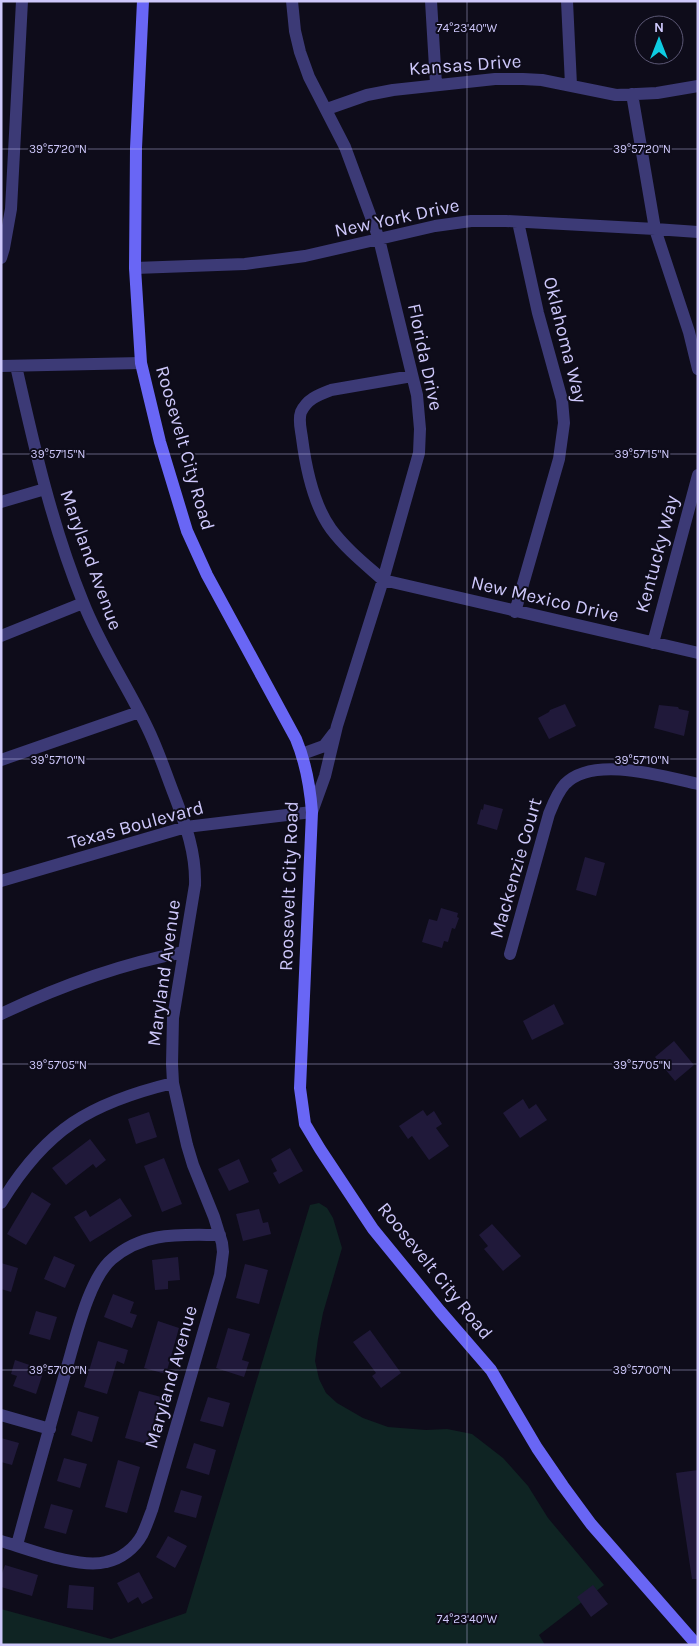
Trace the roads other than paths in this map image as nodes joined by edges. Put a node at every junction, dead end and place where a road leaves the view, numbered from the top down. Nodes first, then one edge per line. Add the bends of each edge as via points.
1 (22, 1) edge
2 (143, 1) edge
3 (292, 1) edge
4 (431, 1) edge
5 (567, 1) edge
6 (436, 84) junction
7 (571, 85) junction
8 (698, 86) edge
9 (632, 94) junction
10 (327, 109) junction
11 (518, 222) junction
12 (654, 228) junction
13 (698, 232) edge
14 (379, 239) junction
15 (1, 258) edge
16 (135, 268) junction
17 (141, 363) junction
18 (1, 366) edge
19 (16, 366) junction
20 (698, 369) edge
21 (412, 376) junction
22 (698, 475) edge
23 (44, 489) junction
24 (1, 502) edge
25 (383, 580) junction
26 (83, 603) junction
27 (516, 612) junction
28 (1, 636) edge
29 (653, 643) junction
30 (698, 653) edge
31 (139, 712) junction
32 (337, 726) junction
33 (302, 754) junction
34 (1, 760) edge
35 (698, 784) edge
36 (312, 812) junction
37 (186, 828) junction
38 (1, 880) edge
39 (184, 952) junction
40 (510, 954) dead end
41 (1, 1014) edge
42 (173, 1083) junction
43 (1, 1203) edge
44 (220, 1235) junction
45 (1, 1415) edge
46 (50, 1429) junction
47 (1, 1541) edge
48 (17, 1545) junction
49 (696, 1645) edge

1 - 15 street via 11,209
2 - 16 street, Roosevelt City Road via 136,148
3 - 10 street, Florida Drive via 300,52 309,77
4 - 6 street
5 - 7 street
6 - 7 street, Kansas Drive via 523,79
6 - 10 street, Kansas Drive via 367,95
7 - 9 street, Kansas Drive via 616,95
8 - 9 street, Kansas Drive
9 - 12 street
10 - 14 street, Florida Drive
11 - 12 street, New York Drive
11 - 14 street, New York Drive via 454,223
11 - 27 street, Oklahoma Way via 562,400 564,424 559,459
12 - 13 street, New York Drive
12 - 20 street
14 - 16 street, New York Drive via 268,261
14 - 21 street, Florida Drive
16 - 17 street, Roosevelt City Road
17 - 19 street
17 - 33 street, Roosevelt City Road via 160,442 187,531
18 - 19 street
19 - 23 street, Maryland Avenue
21 - 25 street, Florida Drive via 419,412 419,453
21 - 25 street via 319,394 300,414 304,454 321,511 344,544
22 - 29 street, Kentucky Way
23 - 24 street
23 - 26 street, Maryland Avenue
25 - 27 street, New Mexico Drive
25 - 32 street, Florida Drive
26 - 28 street
26 - 31 street, Maryland Avenue
27 - 29 street, New Mexico Drive
29 - 30 street, New Mexico Drive
31 - 34 street
31 - 37 street, Maryland Avenue
32 - 33 street, Florida Drive via 324,746
32 - 36 street, Florida Drive
33 - 36 street, Roosevelt City Road
35 - 40 street, Mackenzie Court via 602,768 587,771 566,783 549,814
36 - 37 street, Texas Boulevard
36 - 49 street, Roosevelt City Road via 300,1088 305,1124 373,1229 491,1370 537,1448 585,1516
37 - 38 street, Texas Boulevard
37 - 39 street, Maryland Avenue via 196,871
39 - 41 street via 102,972
39 - 42 street, Maryland Avenue via 173,1018
42 - 43 street via 117,1099 73,1122 26,1166
42 - 44 street, Maryland Avenue via 189,1154
44 - 46 street via 170,1235 145,1239 110,1260 93,1285
44 - 48 street, Maryland Avenue via 223,1252 220,1274 142,1535 126,1553 101,1563 76,1562
45 - 46 street
46 - 48 street
47 - 48 street, Maryland Avenue

